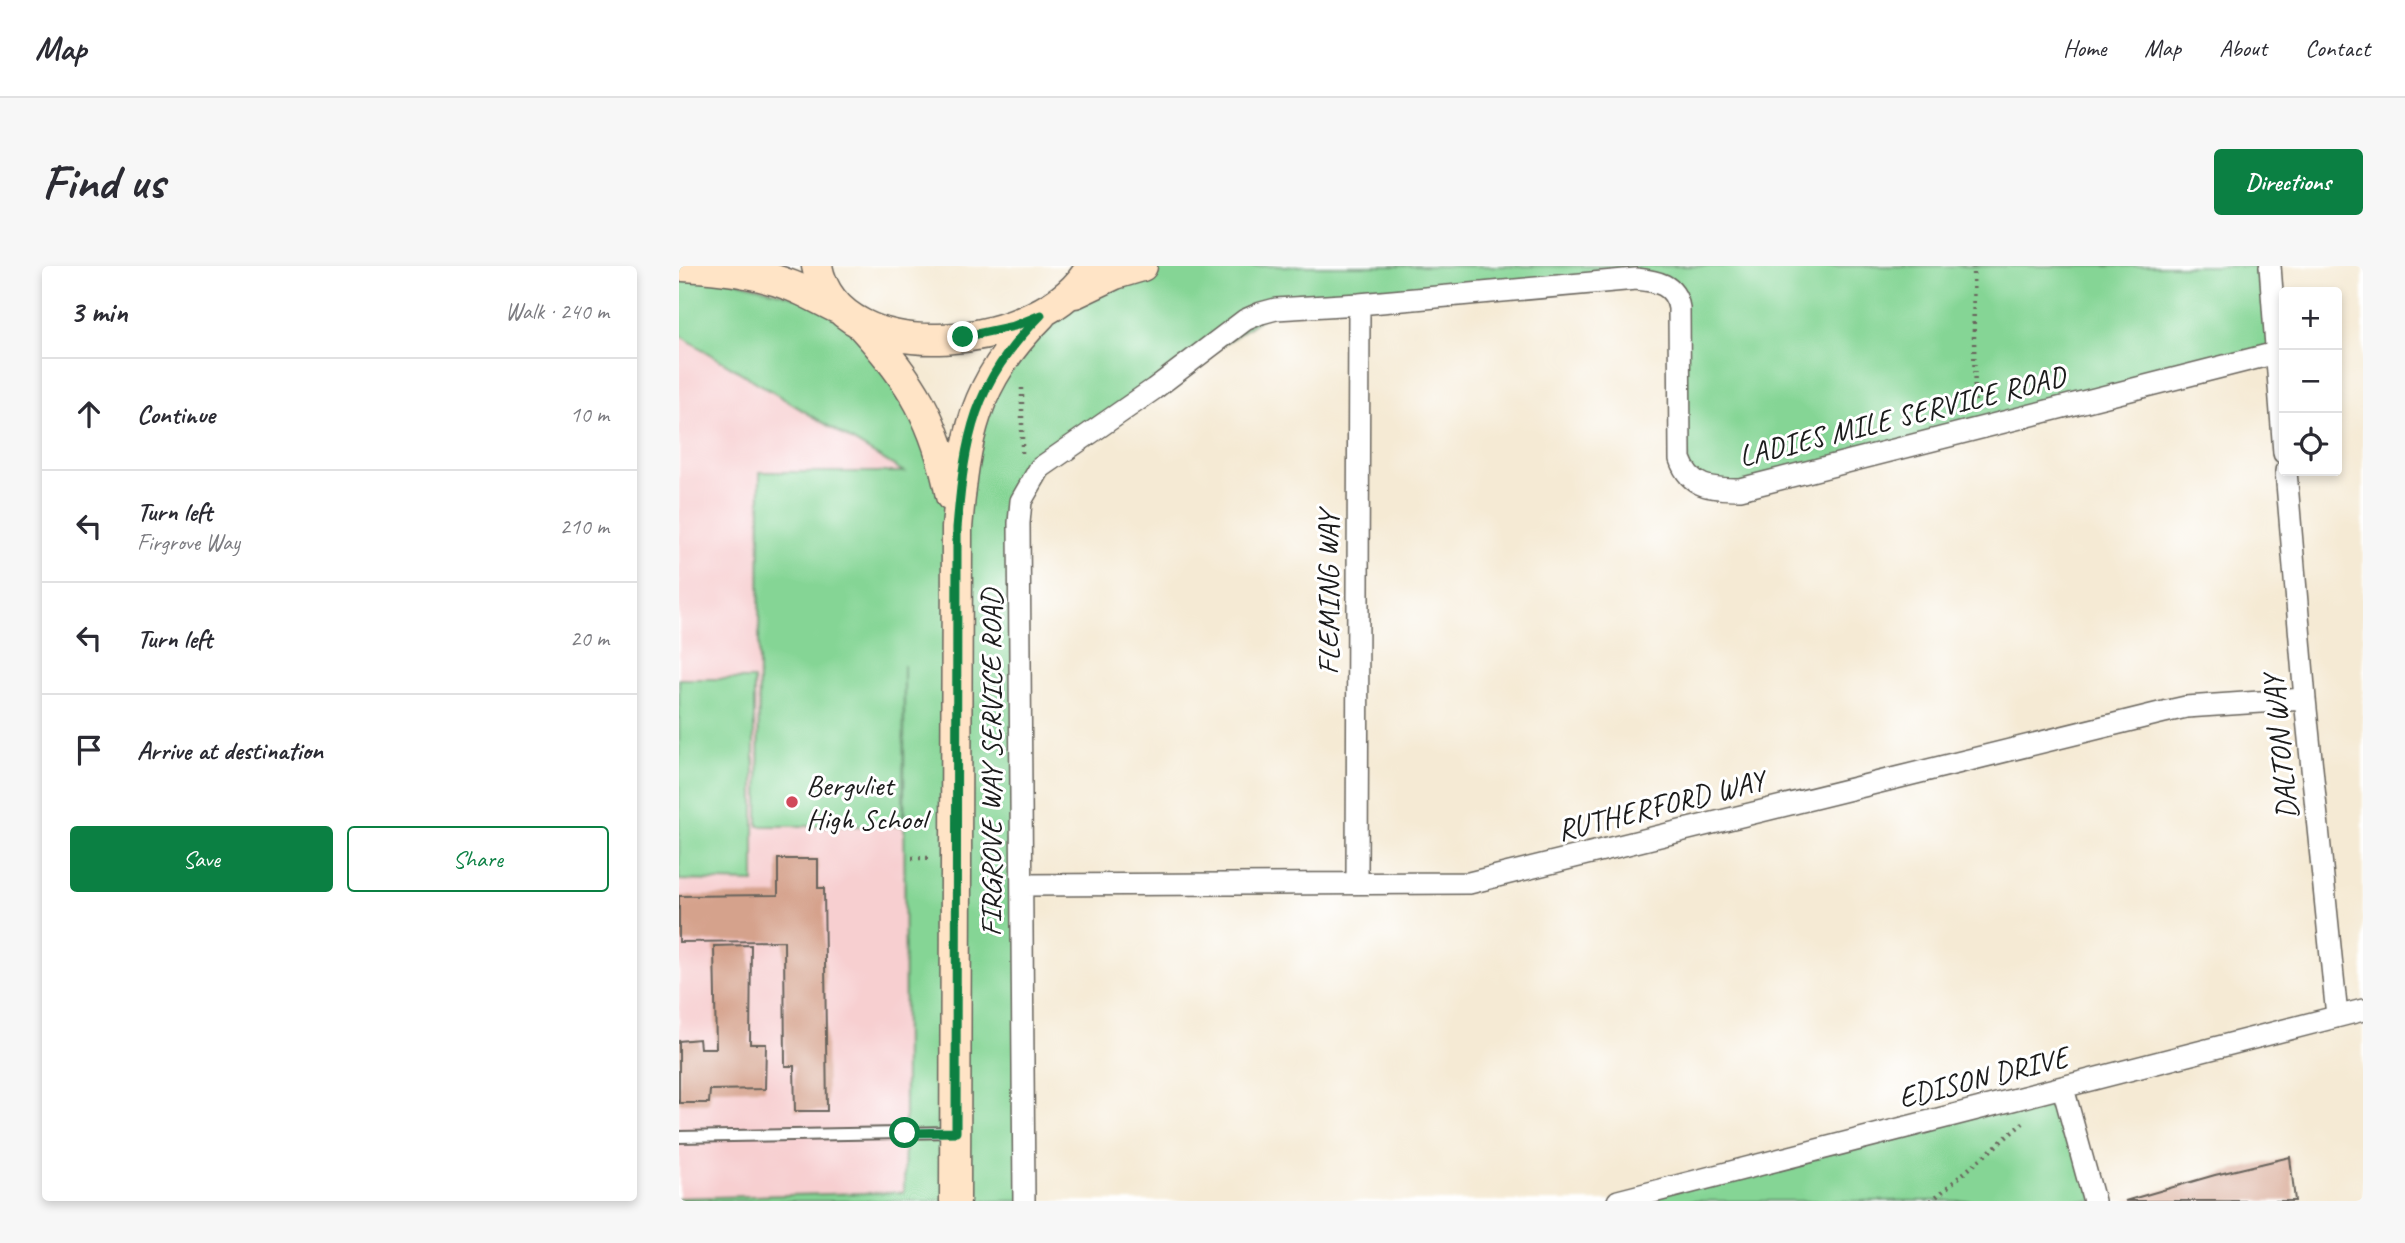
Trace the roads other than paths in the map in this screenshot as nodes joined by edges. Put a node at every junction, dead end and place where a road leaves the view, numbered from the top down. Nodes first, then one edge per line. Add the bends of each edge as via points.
1 (683, 266) edge
2 (817, 266) edge
3 (1091, 266) edge
4 (1142, 266) edge
5 (2270, 266) edge
6 (1068, 297) junction
7 (1359, 304) junction
8 (1041, 315) junction
9 (849, 316) junction
10 (2276, 353) junction
11 (1154, 389) joint
12 (2281, 413) edge
13 (2286, 476) edge
14 (957, 528) junction
15 (2305, 699) junction
16 (1357, 883) junction
17 (1022, 885) junction
18 (2363, 1010) edge
19 (2337, 1016) junction
20 (2063, 1088) junction
21 (956, 1132) junction
22 (679, 1137) edge
23 (955, 1201) edge
24 (1024, 1201) edge
25 (1618, 1201) edge
26 (2094, 1201) edge

1 - 9 street via 757,275 793,286
2 - 9 street via 825,291
3 - 6 street
4 - 6 street
5 - 10 street
6 - 8 street
7 - 10 street, LADIES MILE SERVICE ROAD via 1636,279 1661,283 1671,289 1679,308 1680,458 1689,477 1711,488 1740,489
7 - 11 street, LADIES MILE SERVICE ROAD via 1261,313 1245,320
7 - 16 street, FLEMING WAY
8 - 9 street via 963,337 904,335
8 - 14 street via 992,376 977,409 964,453
9 - 14 street via 909,382 927,416 946,471
10 - 12 street
11 - 17 street, FIRGROVE WAY SERVICE ROAD via 1040,468 1021,501
13 - 15 street, DALTON WAY
14 - 21 street
15 - 16 street, RUTHERFORD WAY via 2175,709 1469,883
15 - 19 street, DALTON WAY
16 - 17 street, RUTHERFORD WAY
17 - 24 street, FIRGROVE WAY SERVICE ROAD
18 - 19 street, EDISON DRIVE
19 - 20 street, EDISON DRIVE
20 - 25 street, EDISON DRIVE
20 - 26 street
21 - 22 lane
21 - 23 street

